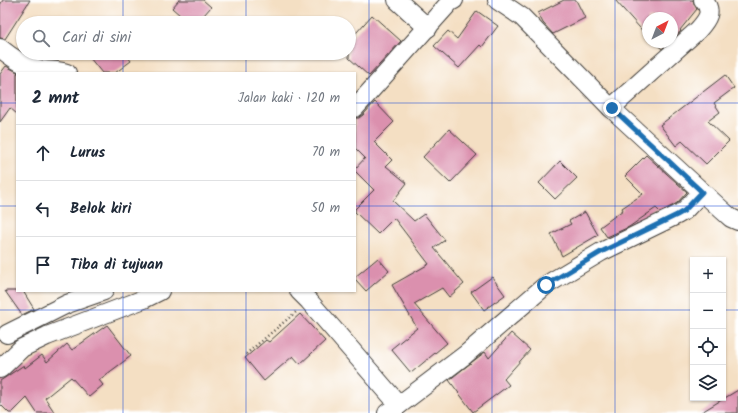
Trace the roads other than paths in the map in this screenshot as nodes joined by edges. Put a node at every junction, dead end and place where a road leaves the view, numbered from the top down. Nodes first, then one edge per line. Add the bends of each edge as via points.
1 (397, 0) edge
2 (497, 0) edge
3 (703, 0) edge
4 (451, 1) edge
5 (428, 28) junction
6 (0, 48) edge
7 (61, 72) edge
8 (356, 107) edge
9 (612, 108) junction
10 (702, 192) junction
11 (738, 221) edge
12 (101, 292) edge
13 (158, 292) edge
14 (304, 296) edge
15 (6, 334) dead end
16 (0, 369) edge
17 (393, 409) edge

1 - 5 street
2 - 9 street via 522,17
3 - 9 street via 709,9 702,26
4 - 5 street
5 - 8 street
6 - 7 street via 22,64
9 - 10 street
10 - 11 street via 731,218
10 - 17 street via 684,211 601,252 546,285 465,355
12 - 15 street via 67,304
13 - 16 street via 22,348
14 - 17 street

